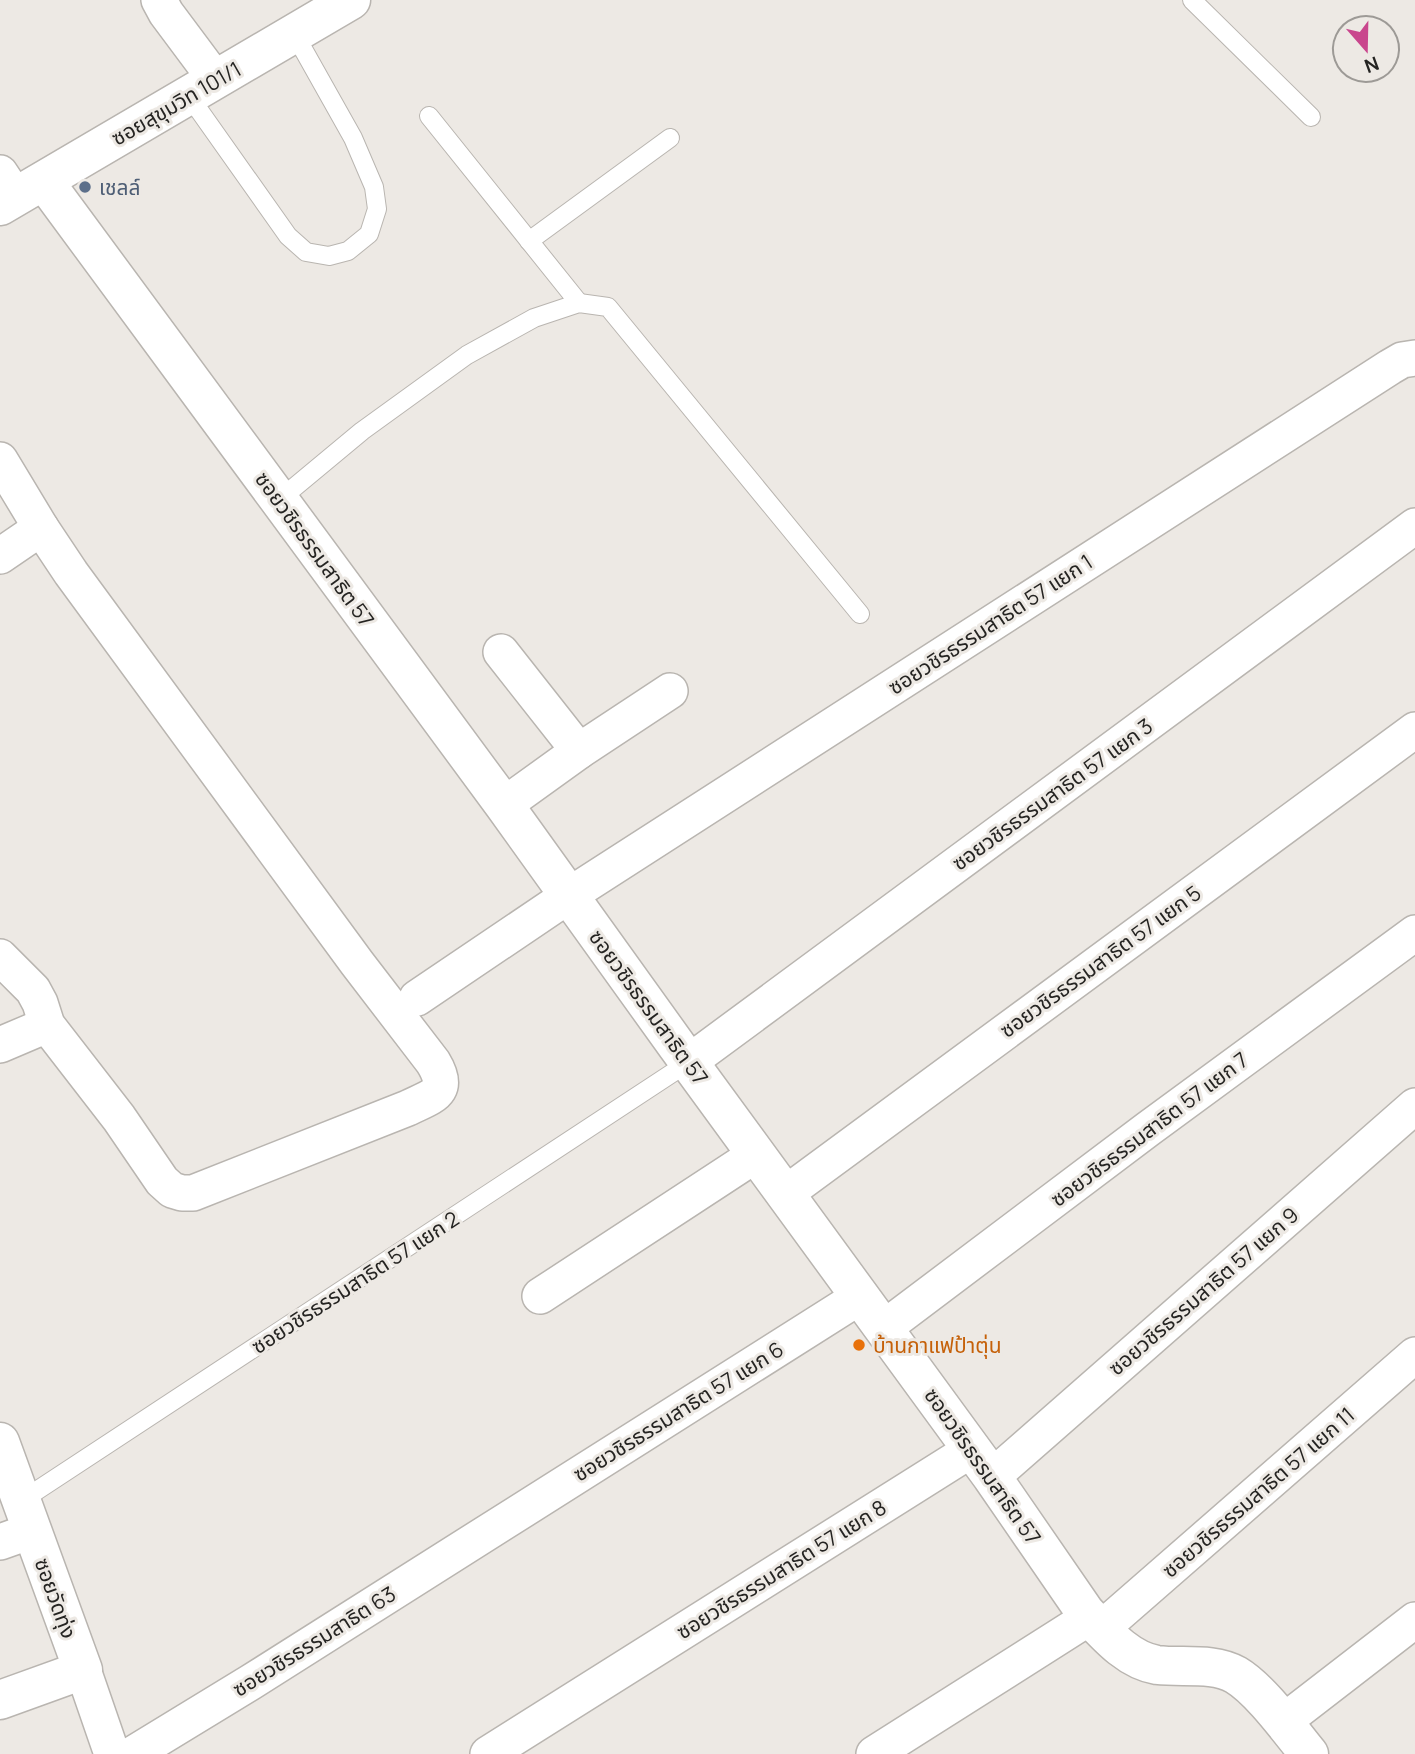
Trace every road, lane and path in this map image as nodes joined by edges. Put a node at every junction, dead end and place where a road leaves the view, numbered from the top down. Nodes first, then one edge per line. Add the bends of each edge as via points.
1 (159, 0) edge
2 (1192, 0) edge
3 (336, 4) edge
4 (294, 33) junction
5 (203, 88) junction
6 (429, 116) dead end
7 (1311, 117) dead end
8 (670, 138) dead end
9 (15, 189) edge
10 (529, 242) junction
11 (579, 303) junction
12 (1415, 358) edge
13 (0, 460) edge
14 (279, 500) junction
15 (1415, 526) edge
16 (41, 528) junction
17 (0, 556) edge
18 (860, 614) dead end
19 (501, 652) dead end
20 (670, 691) dead end
21 (1415, 730) edge
22 (579, 751) junction
23 (504, 805) junction
24 (568, 896) junction
25 (1415, 933) edge
26 (6, 971) edge
27 (417, 998) dead end
28 (47, 1025) junction
29 (0, 1045) edge
30 (689, 1062) junction
31 (1415, 1106) edge
32 (757, 1154) junction
33 (785, 1194) junction
34 (540, 1296) dead end
35 (861, 1296) junction
36 (884, 1328) junction
37 (1415, 1355) edge
38 (0, 1442) edge
39 (982, 1463) junction
40 (17, 1525) edge
41 (495, 1527) joint
42 (1415, 1620) edge
43 (1096, 1623) junction
44 (83, 1670) junction
45 (0, 1700) edge
46 (1283, 1721) junction
47 (112, 1754) edge
48 (133, 1754) edge
49 (488, 1754) edge
50 (874, 1754) edge
51 (1309, 1754) edge

1 - 5 street
2 - 7 lane
3 - 4 street, ซอยสุขุมวิท 101/1
4 - 5 street, ซอยสุขุมวิท 101/1
4 - 5 lane via 353,138 374,187 377,209 369,234 348,251 329,256 306,252 289,236
5 - 9 street, ซอยสุขุมวิท 101/1
6 - 10 lane
8 - 10 lane
9 - 14 street, ซอยวชิรธรรมสาธิต 57
10 - 11 lane
11 - 14 lane via 534,318 467,355 362,431
11 - 18 lane via 608,307
12 - 24 street, ซอยวชิรธรรมสาธิต 57 แยก 1 via 1390,367
13 - 16 street
14 - 23 street, ซอยวชิรธรรมสาธิต 57
15 - 30 street, ซอยวชิรธรรมสาธิต 57 แยก 3
16 - 17 street
16 - 28 street via 433,1062 441,1084 435,1095 408,1108 193,1193 182,1193 162,1181
19 - 22 street
20 - 22 street
21 - 33 street, ซอยวชิรธรรมสาธิต 57 แยก 5
22 - 23 street
23 - 24 street, ซอยวชิรธรรมสาธิต 57
24 - 27 street, ซอยวชิรธรรมสาธิต 57 แยก 1
24 - 30 street, ซอยวชิรธรรมสาธิต 57
25 - 36 street, ซอยวชิรธรรมสาธิต 57 แยก 7
26 - 28 street via 33,990
28 - 29 street
30 - 32 street, ซอยวชิรธรรมสาธิต 57
30 - 40 lane, ซอยวชิรธรรมสาธิต 57 แยก 2
31 - 39 street, ซอยวชิรธรรมสาธิต 57 แยก 9
32 - 33 street, ซอยวชิรธรรมสาธิต 57
32 - 34 street
33 - 35 street, ซอยวชิรธรรมสาธิต 57
35 - 36 street, ซอยวชิรธรรมสาธิต 57
35 - 41 street, ซอยวชิรธรรมสาธิต 57 แยก 6
36 - 39 street, ซอยวชิรธรรมสาธิต 57
37 - 43 street, ซอยวชิรธรรมสาธิต 57 แยก 11
38 - 40 street, ซอยวัดทุ่ง
39 - 43 street, ซอยวชิรธรรมสาธิต 57
39 - 49 street, ซอยวชิรธรรมสาธิต 57 แยก 8 via 592,1688
40 - 44 street, ซอยวัดทุ่ง
41 - 48 street, ซอยวชิรธรรมสาธิต 63
42 - 46 street
43 - 46 street, ซอยวชิรธรรมสาธิต 57 via 1138,1659 1234,1674
43 - 50 street, ซอยวชิรธรรมสาธิต 57 แยก 11
44 - 45 street
44 - 47 street, ซอยวัดทุ่ง
46 - 51 street, ซอยวชิรธรรมสาธิต 57

